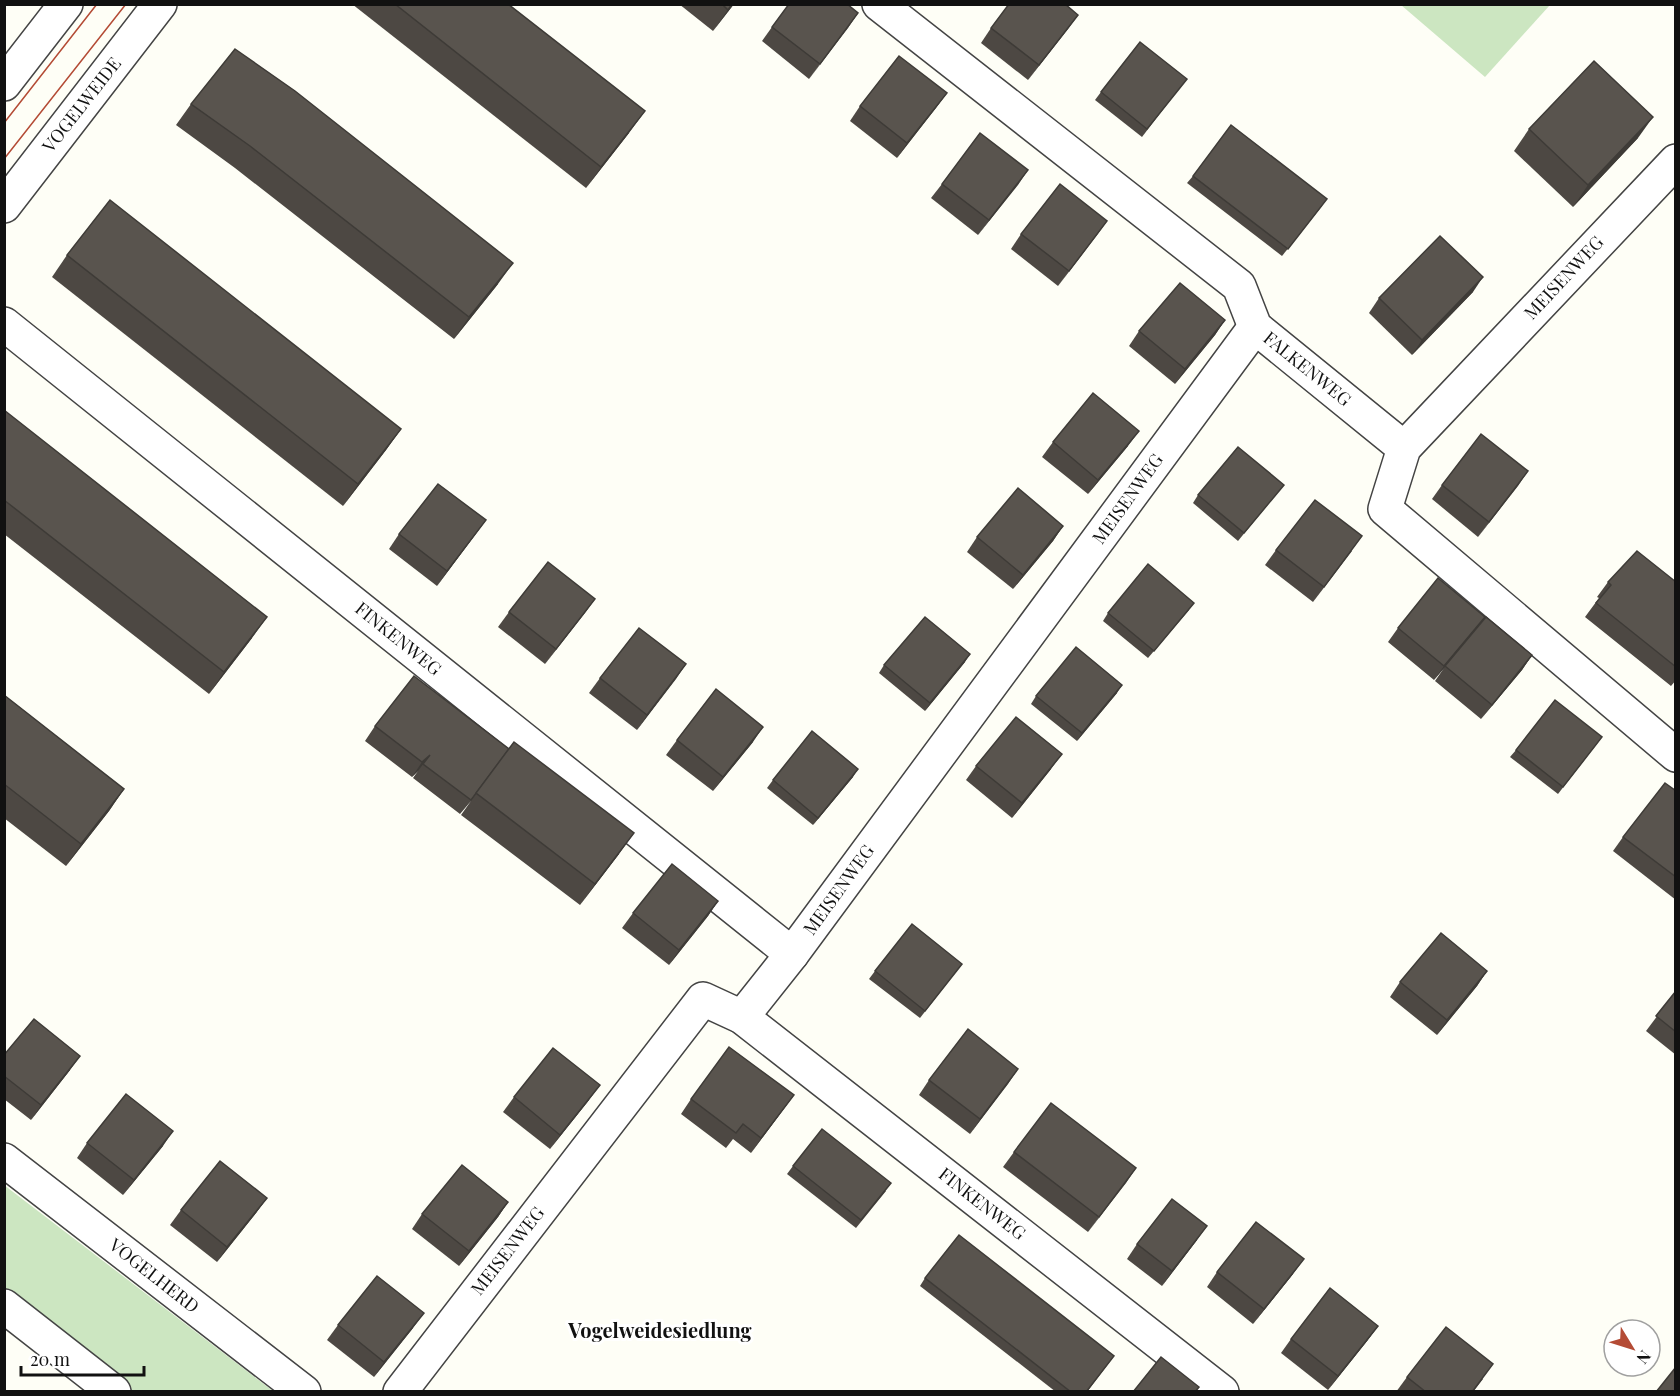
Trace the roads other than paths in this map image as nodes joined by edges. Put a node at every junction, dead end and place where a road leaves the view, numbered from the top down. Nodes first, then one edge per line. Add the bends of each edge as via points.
1 (66, 4) edge
2 (160, 4) edge
3 (879, 4) edge
4 (4, 84) edge
5 (1676, 161) edge
6 (4, 206) edge
7 (4, 324) edge
8 (1255, 327) junction
9 (1404, 448) junction
10 (1676, 755) edge
11 (792, 954) junction
12 (742, 1017) junction
13 (4, 1160) edge
14 (4, 1306) edge
15 (114, 1392) edge
16 (304, 1392) edge
17 (400, 1392) edge
18 (1222, 1392) edge

1 - 4 street
2 - 6 street, VOGELWEIDE
3 - 8 street, FALKENWEG via 1239,286
5 - 9 street, MEISENWEG
7 - 11 street, FINKENWEG
8 - 9 street, FALKENWEG
8 - 11 street, MEISENWEG
9 - 10 street via 1385,509
11 - 12 street, MEISENWEG
12 - 17 street, MEISENWEG via 703,999
12 - 18 street, FINKENWEG
13 - 16 street, VOGELHERD
14 - 15 street

